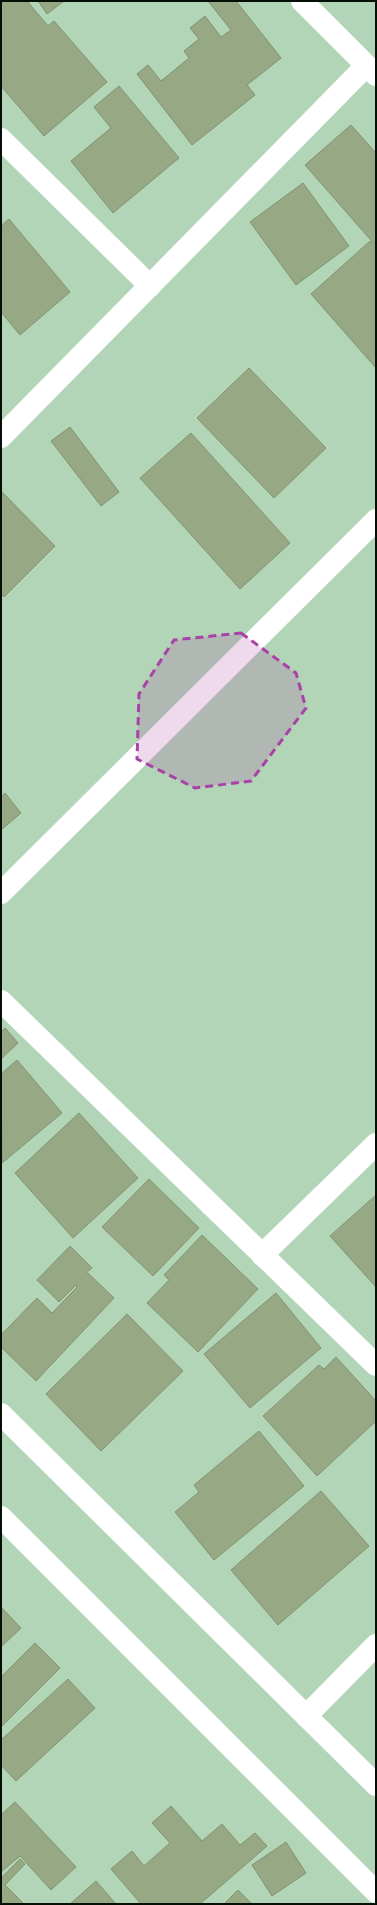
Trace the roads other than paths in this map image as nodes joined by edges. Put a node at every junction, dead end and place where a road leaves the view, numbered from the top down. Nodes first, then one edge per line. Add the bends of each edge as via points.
1 (302, 1) edge
2 (371, 70) edge
3 (1, 138) edge
4 (150, 286) junction
5 (1, 437) edge
6 (372, 533) edge
7 (1, 894) edge
8 (1, 1001) edge
9 (376, 1144) edge
10 (262, 1255) junction
11 (376, 1365) edge
12 (1, 1414) edge
13 (1, 1517) edge
14 (376, 1645) edge
15 (306, 1716) junction
16 (376, 1785) edge
17 (376, 1892) edge

1 - 2 street
2 - 4 street
3 - 4 street
4 - 5 street
6 - 7 street
8 - 10 street
9 - 10 street
10 - 11 street
12 - 15 street
13 - 17 street
14 - 15 street
15 - 16 street

